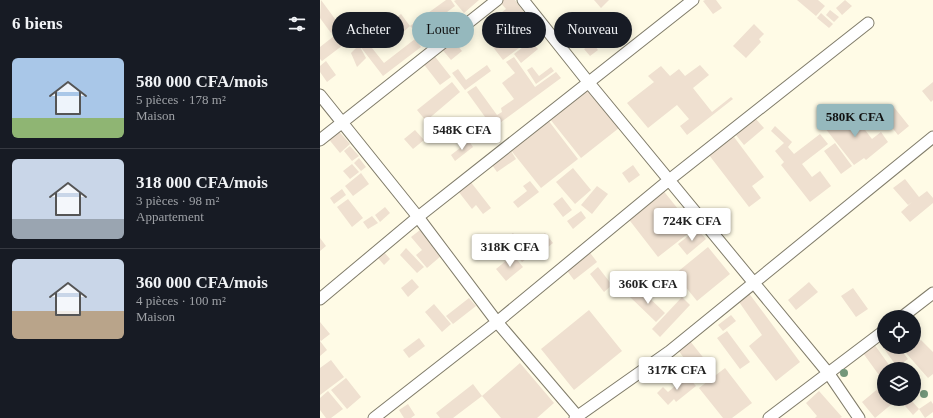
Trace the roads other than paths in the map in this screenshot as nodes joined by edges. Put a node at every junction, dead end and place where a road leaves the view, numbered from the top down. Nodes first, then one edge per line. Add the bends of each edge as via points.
1 (497, 0) edge
2 (523, 0) edge
3 (692, 0) edge
4 (868, 23) dead end
5 (589, 83) junction
6 (320, 95) edge
7 (342, 123) junction
8 (933, 136) edge
9 (320, 140) edge
10 (669, 180) junction
11 (418, 217) junction
12 (754, 282) junction
13 (933, 293) edge
14 (320, 299) edge
15 (911, 310) edge
16 (497, 322) junction
17 (877, 336) edge
18 (829, 374) junction
19 (577, 417) edge
20 (374, 418) edge
21 (769, 418) edge
22 (859, 418) edge

1 - 7 street
2 - 5 street
3 - 5 street
4 - 10 street
5 - 10 street
5 - 11 street
6 - 7 street
7 - 9 street
7 - 11 street
8 - 12 street
10 - 12 street
10 - 16 street
11 - 14 street
11 - 16 street
12 - 18 street
12 - 19 street via 670,351
13 - 15 street
16 - 19 street
16 - 20 street
17 - 18 street
18 - 21 street
18 - 22 street

